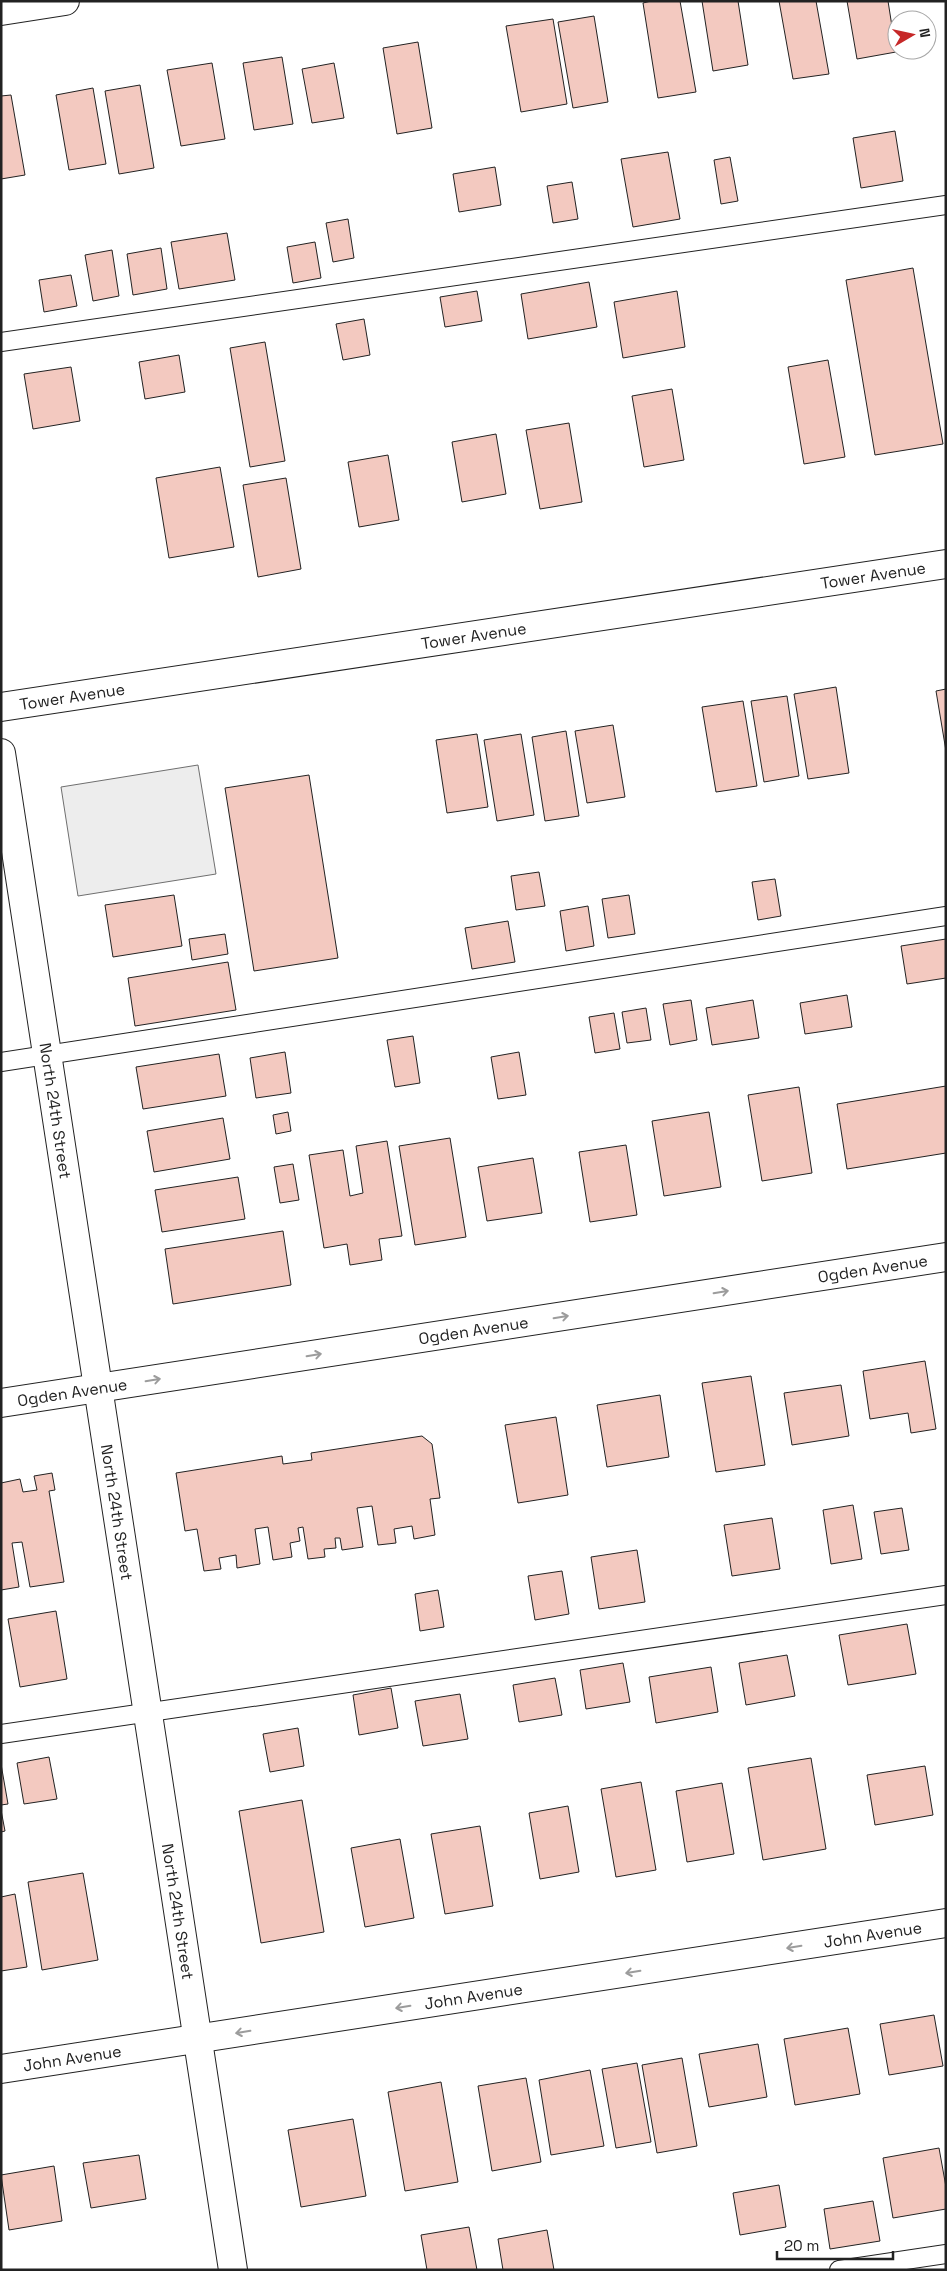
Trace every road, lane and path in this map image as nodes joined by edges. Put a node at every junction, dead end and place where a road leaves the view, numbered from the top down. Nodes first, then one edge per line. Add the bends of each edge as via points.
1 (66, 1) edge
2 (1, 11) edge
3 (946, 205) edge
4 (1, 342) edge
5 (946, 564) edge
6 (1, 707) edge
7 (1, 752) edge
8 (946, 916) edge
9 (48, 1055) junction
10 (1, 1062) edge
11 (946, 1257) edge
12 (99, 1388) junction
13 (1, 1403) edge
14 (946, 1595) edge
15 (147, 1711) junction
16 (1, 1734) edge
17 (946, 1924) edge
18 (197, 2039) junction
19 (1, 2069) edge
20 (946, 2254) edge
21 (233, 2270) edge
22 (839, 2270) edge

1 - 2 street
3 - 4 lane
5 - 6 street, Tower Avenue
7 - 9 street, North 24th Street
8 - 9 lane
9 - 10 lane
9 - 12 street, North 24th Street
12 -> 11 street, Ogden Avenue
12 - 13 street, Ogden Avenue
12 - 15 street, North 24th Street
14 - 15 lane
15 - 16 lane
15 - 18 street, North 24th Street
17 -> 18 street, John Avenue
18 - 19 street, John Avenue
18 - 21 street, North 24th Street
20 - 22 lane

